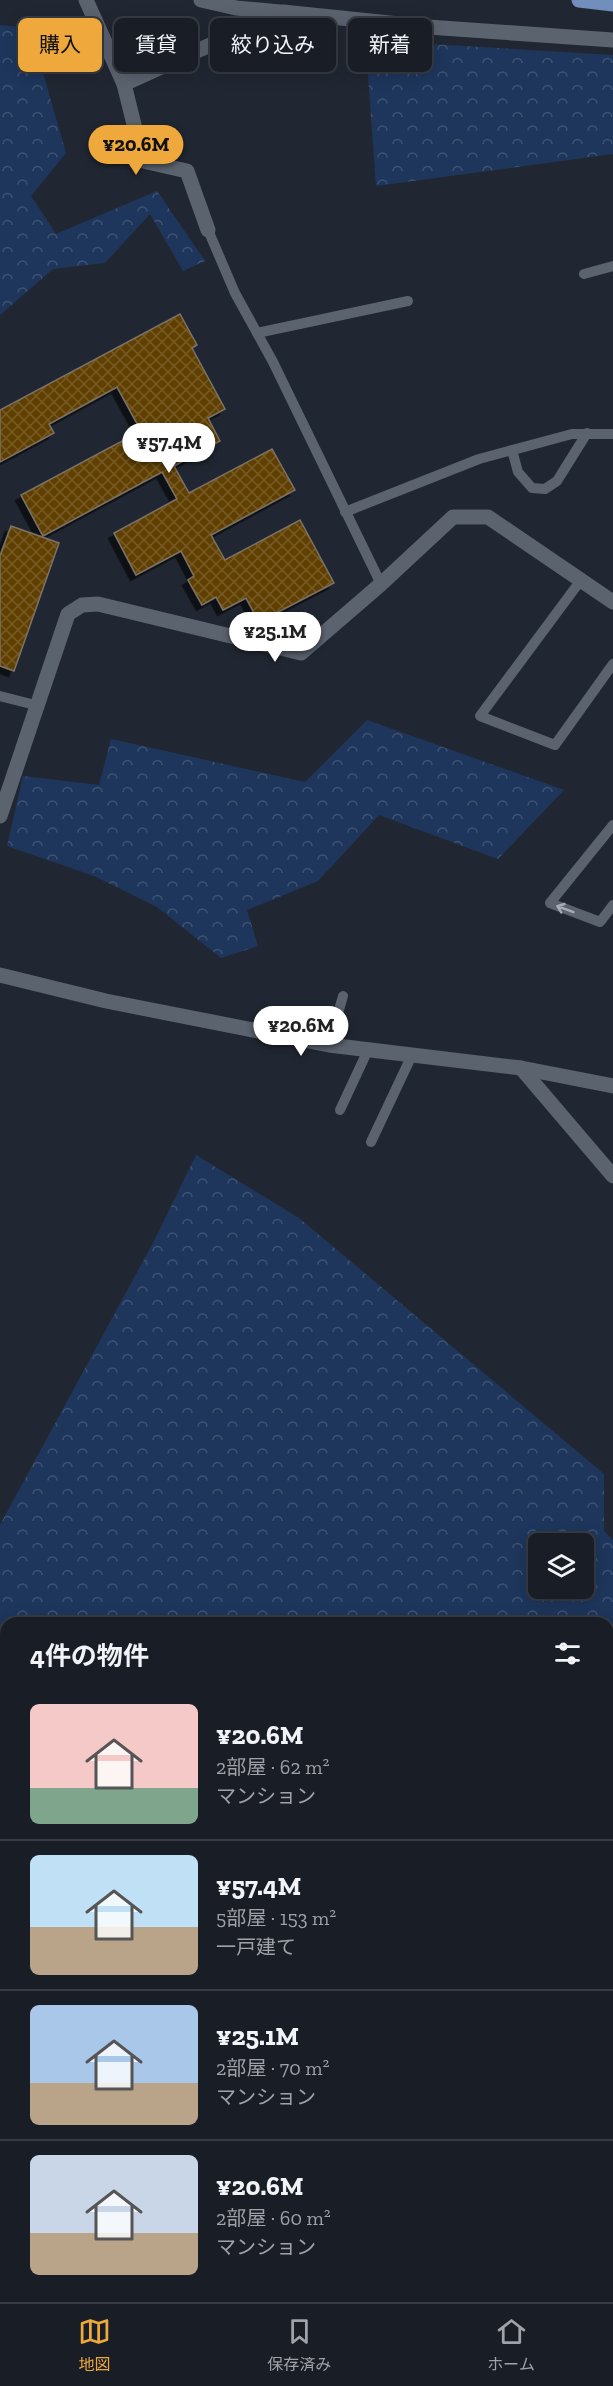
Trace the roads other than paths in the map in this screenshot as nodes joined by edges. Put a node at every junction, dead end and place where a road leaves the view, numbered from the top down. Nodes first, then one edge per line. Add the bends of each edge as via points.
1 (86, 0) edge
2 (201, 0) edge
3 (579, 0) edge
4 (613, 4) edge
5 (283, 12) junction
6 (613, 40) edge
7 (124, 84) junction
8 (208, 231) joint
9 (613, 266) edge
10 (584, 274) dead end
11 (408, 301) dead end
12 (257, 333) junction
13 (587, 433) junction
14 (613, 434) edge
15 (512, 450) junction
16 (345, 512) junction
17 (581, 580) junction
18 (381, 584) junction
19 (613, 602) edge
20 (613, 664) edge
21 (0, 696) edge
22 (36, 705) junction
23 (0, 816) edge
24 (613, 825) edge
25 (613, 905) edge
26 (0, 975) edge
27 (344, 996) dead end
28 (329, 1045) junction
29 (368, 1050) junction
30 (412, 1055) junction
31 (521, 1068) junction
32 (613, 1086) edge
33 (340, 1110) dead end
34 (371, 1142) dead end
35 (613, 1176) edge

1 - 7 street
2 - 5 street
3 - 4 main road
5 - 6 street
5 - 7 street
7 - 8 street via 143,161 187,171
8 - 12 lane
9 - 10 lane
11 - 12 lane
12 - 16 lane
13 - 14 lane
13 - 15 lane
13 - 15 lane via 557,481 545,489 532,488 518,472
15 - 16 lane via 479,459
16 - 18 lane
17 - 18 street via 488,517 453,517
17 - 19 street
17 - 20 lane via 480,716 555,745
18 - 22 street via 301,653 98,604 82,605 68,614
21 - 22 lane
22 - 23 street
25 -> 24 lane via 600,922 550,903
26 - 28 street via 106,1001
27 - 28 lane
28 - 29 street
29 - 30 street
29 - 33 lane
30 - 31 street
30 - 34 lane
31 - 32 street
31 - 35 street

